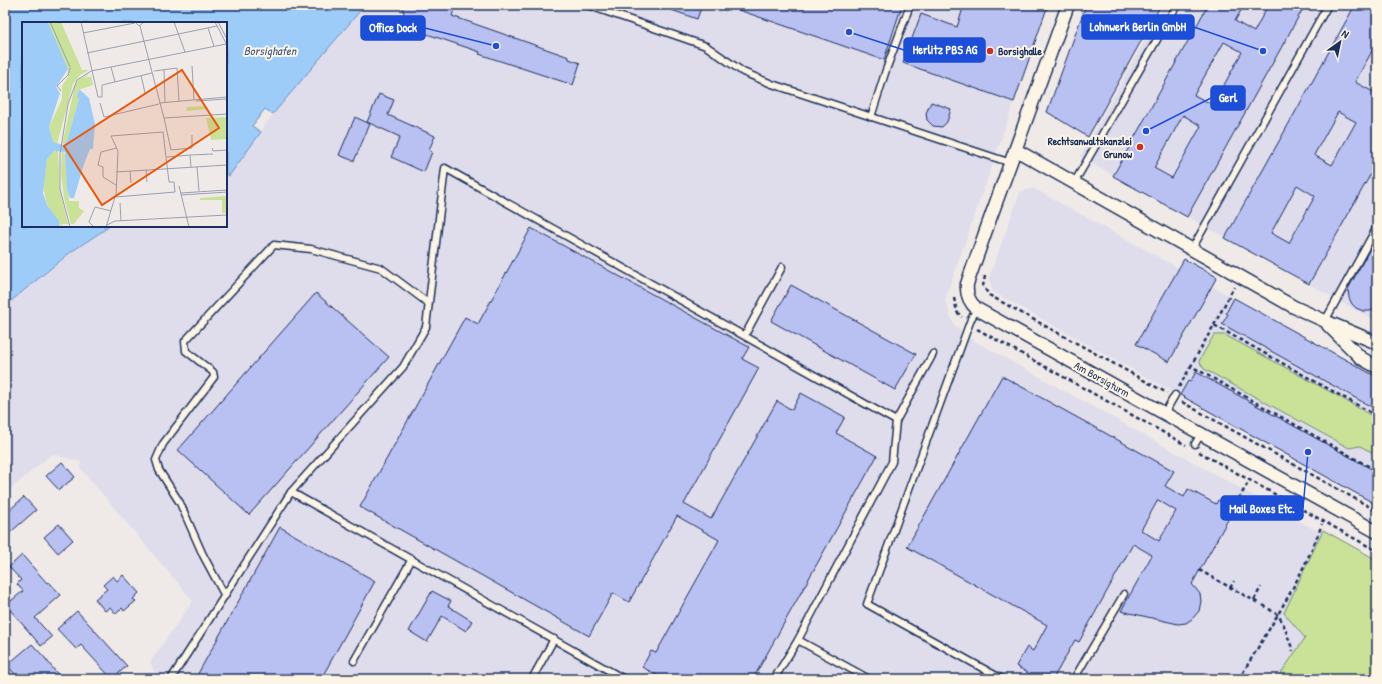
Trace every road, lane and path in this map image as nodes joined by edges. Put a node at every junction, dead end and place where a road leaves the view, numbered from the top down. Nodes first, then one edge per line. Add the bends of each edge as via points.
1 (587, 5) edge
2 (1068, 5) edge
3 (1177, 5) edge
4 (1328, 5) edge
5 (909, 8) dead end
6 (871, 117) junction
7 (1016, 150) junction
8 (1011, 164) junction
9 (1074, 182) junction
10 (1377, 227) edge
11 (1192, 249) junction
12 (782, 267) dead end
13 (987, 269) dead end
14 (1236, 285) dead end
15 (954, 294) dead end
16 (428, 303) junction
17 (977, 309) junction
18 (1325, 321) junction
19 (969, 324) junction
20 (1214, 325) junction
21 (745, 335) junction
22 (1377, 343) edge
23 (933, 354) dead end
24 (1191, 366) junction
25 (1377, 367) edge
26 (1174, 396) junction
27 (1164, 414) junction
28 (1377, 416) edge
29 (896, 421) junction
30 (1377, 471) edge
31 (1248, 483) dead end
32 (291, 492) junction
33 (1226, 505) dead end
34 (1377, 511) edge
35 (1322, 524) dead end
36 (1377, 532) edge
37 (1377, 551) edge
38 (412, 559) junction
39 (1199, 570) dead end
40 (1234, 581) dead end
41 (1261, 587) dead end
42 (1230, 588) junction
43 (1124, 594) dead end
44 (225, 596) junction
45 (1254, 600) junction
46 (1278, 615) junction
47 (554, 639) junction
48 (798, 640) junction
49 (1294, 650) dead end
50 (354, 661) dead end
51 (171, 679) edge
52 (532, 679) edge
53 (624, 679) edge
54 (774, 679) edge
55 (869, 679) edge
56 (1002, 679) edge
57 (1074, 679) edge
58 (1239, 679) edge

1 - 6 lane via 706,46 743,72 772,84
2 - 7 street, Am Borsigturm
3 - 9 lane
4 - 11 lane
5 - 6 lane
6 - 8 lane
7 - 8 street, Am Borsigturm
7 - 9 street
8 - 17 street, Am Borsigturm via 967,284 968,298
9 - 11 street
10 - 18 lane
11 - 18 street via 1294,307
12 - 21 lane
13 - 26 path via 983,286 989,295
14 - 20 path
15 - 19 path via 957,312
16 - 21 lane via 445,168
16 - 32 lane via 426,327 403,367
16 - 44 lane via 381,268 311,249 274,245 185,341 186,351 212,372 214,377 163,444 156,460
17 - 19 lane
17 - 27 street, Am Borsigturm
18 - 22 street
18 - 25 street via 1361,358
19 - 37 path
19 - 56 lane via 867,604
20 - 24 path
20 - 28 path
21 - 29 lane
23 - 29 lane
24 - 26 path
24 - 30 path
26 - 27 lane
26 - 34 path
27 - 36 street, Am Borsigturm via 1198,439
29 - 48 lane via 892,462
31 - 33 path via 1238,500
32 - 38 lane
32 - 44 lane
35 - 46 path via 1308,559
38 - 47 lane
38 - 50 lane
39 - 42 path
40 - 42 path
41 - 45 path
42 - 45 path
43 - 57 lane
44 - 51 lane
45 - 46 path
46 - 49 path
46 - 58 path
47 - 52 lane
47 - 53 lane
48 - 54 lane
48 - 55 lane

